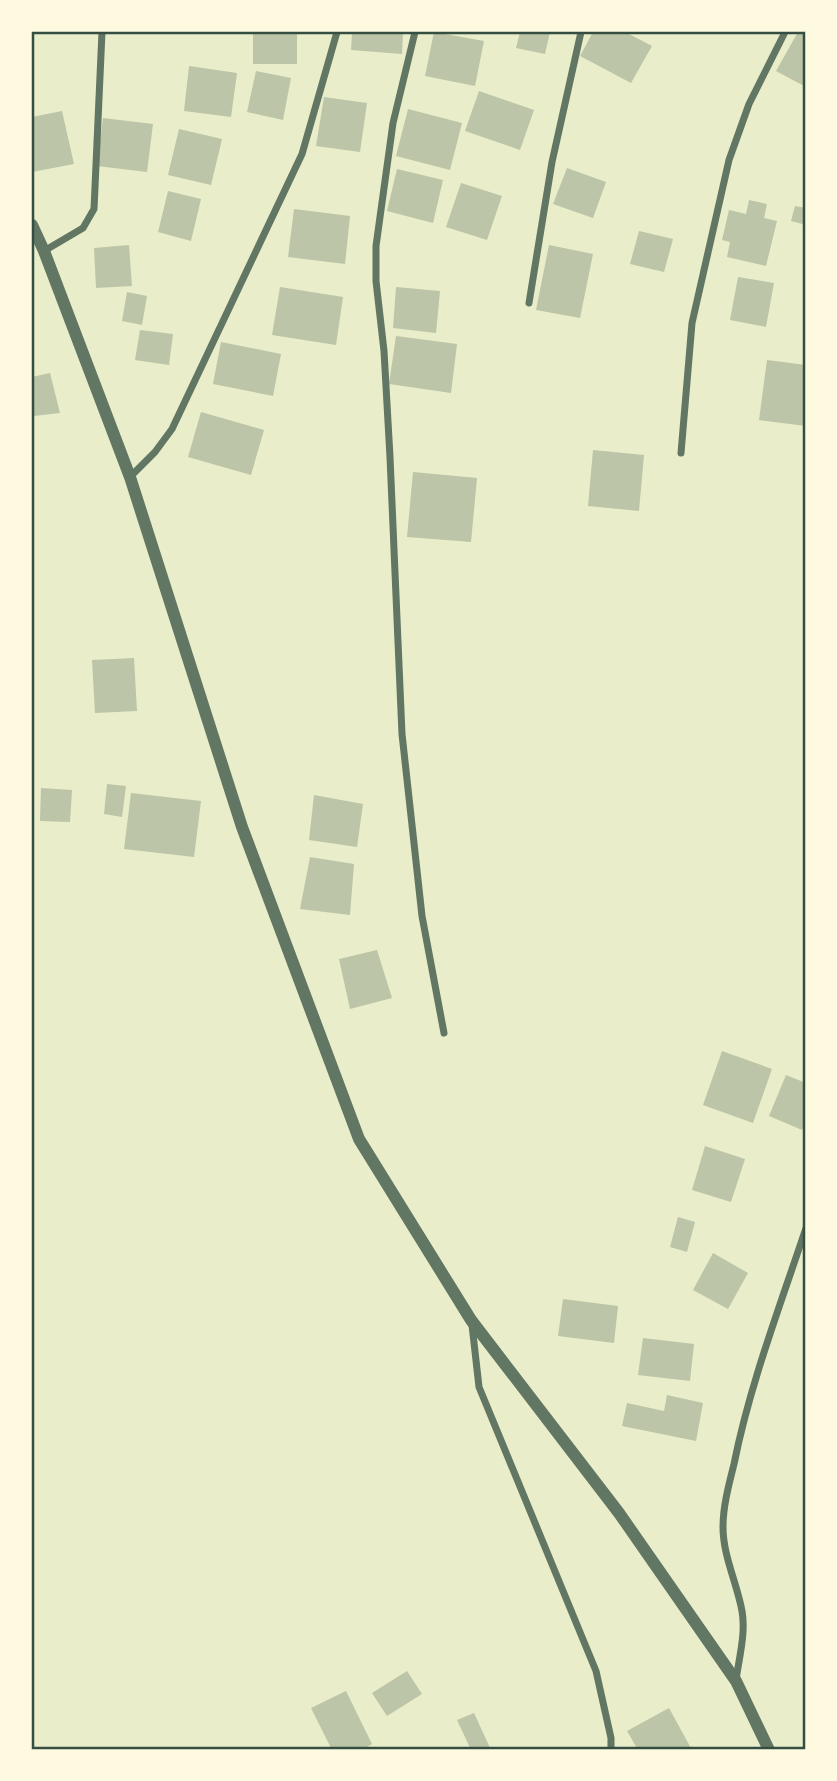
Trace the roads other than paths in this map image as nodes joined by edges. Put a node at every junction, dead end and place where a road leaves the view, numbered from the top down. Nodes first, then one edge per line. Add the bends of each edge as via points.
1 (102, 32) edge
2 (337, 32) edge
3 (415, 32) edge
4 (581, 32) edge
5 (785, 32) edge
6 (32, 225) edge
7 (44, 251) junction
8 (529, 303) dead end
9 (681, 453) dead end
10 (130, 477) junction
11 (444, 1033) dead end
12 (806, 1228) edge
13 (471, 1320) junction
14 (736, 1681) junction
15 (611, 1749) edge
16 (769, 1749) edge

1 - 7 street via 94,209 83,228
2 - 10 street via 302,153 173,429
3 - 11 street via 393,123 376,246 376,281 384,351 402,734 422,916
4 - 8 street via 552,162
5 - 9 street via 749,104 729,160 692,323
6 - 7 street
7 - 10 street
10 - 13 street via 242,827 359,1139
12 - 14 street via 753,1388 726,1499 726,1553 742,1612
13 - 14 street via 619,1513
13 - 15 street via 479,1387 596,1671
14 - 16 street

